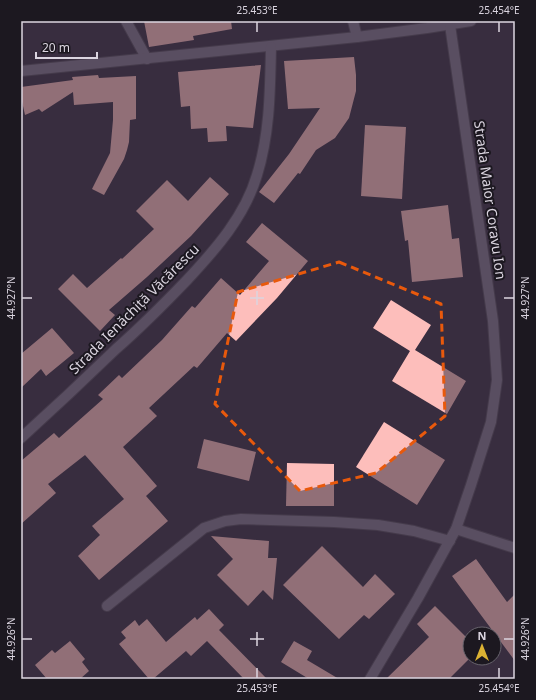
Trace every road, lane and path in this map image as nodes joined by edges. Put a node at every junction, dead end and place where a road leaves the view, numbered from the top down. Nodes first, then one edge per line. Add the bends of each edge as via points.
1 (126, 21) edge
2 (353, 21) edge
3 (471, 21) edge
4 (450, 25) junction
5 (357, 37) junction
6 (271, 47) junction
7 (147, 59) junction
8 (21, 71) edge
9 (21, 438) edge
10 (456, 529) junction
11 (450, 541) junction
12 (515, 548) edge
13 (107, 606) dead end
14 (370, 679) edge

1 - 7 street
2 - 5 street
3 - 4 street
4 - 5 street
4 - 10 street, Strada Maior Coravu Ion via 494,321 497,380 491,422
5 - 6 street
6 - 7 street
6 - 9 street, Strada Ienăchiță Văcărescu via 267,135 257,175 240,215 212,253 148,320
7 - 8 street
10 - 11 street, Strada Maior Coravu Ion
10 - 12 street
11 - 13 street via 378,525 241,519 225,521 204,528
11 - 14 street, Strada Maior Coravu Ion

